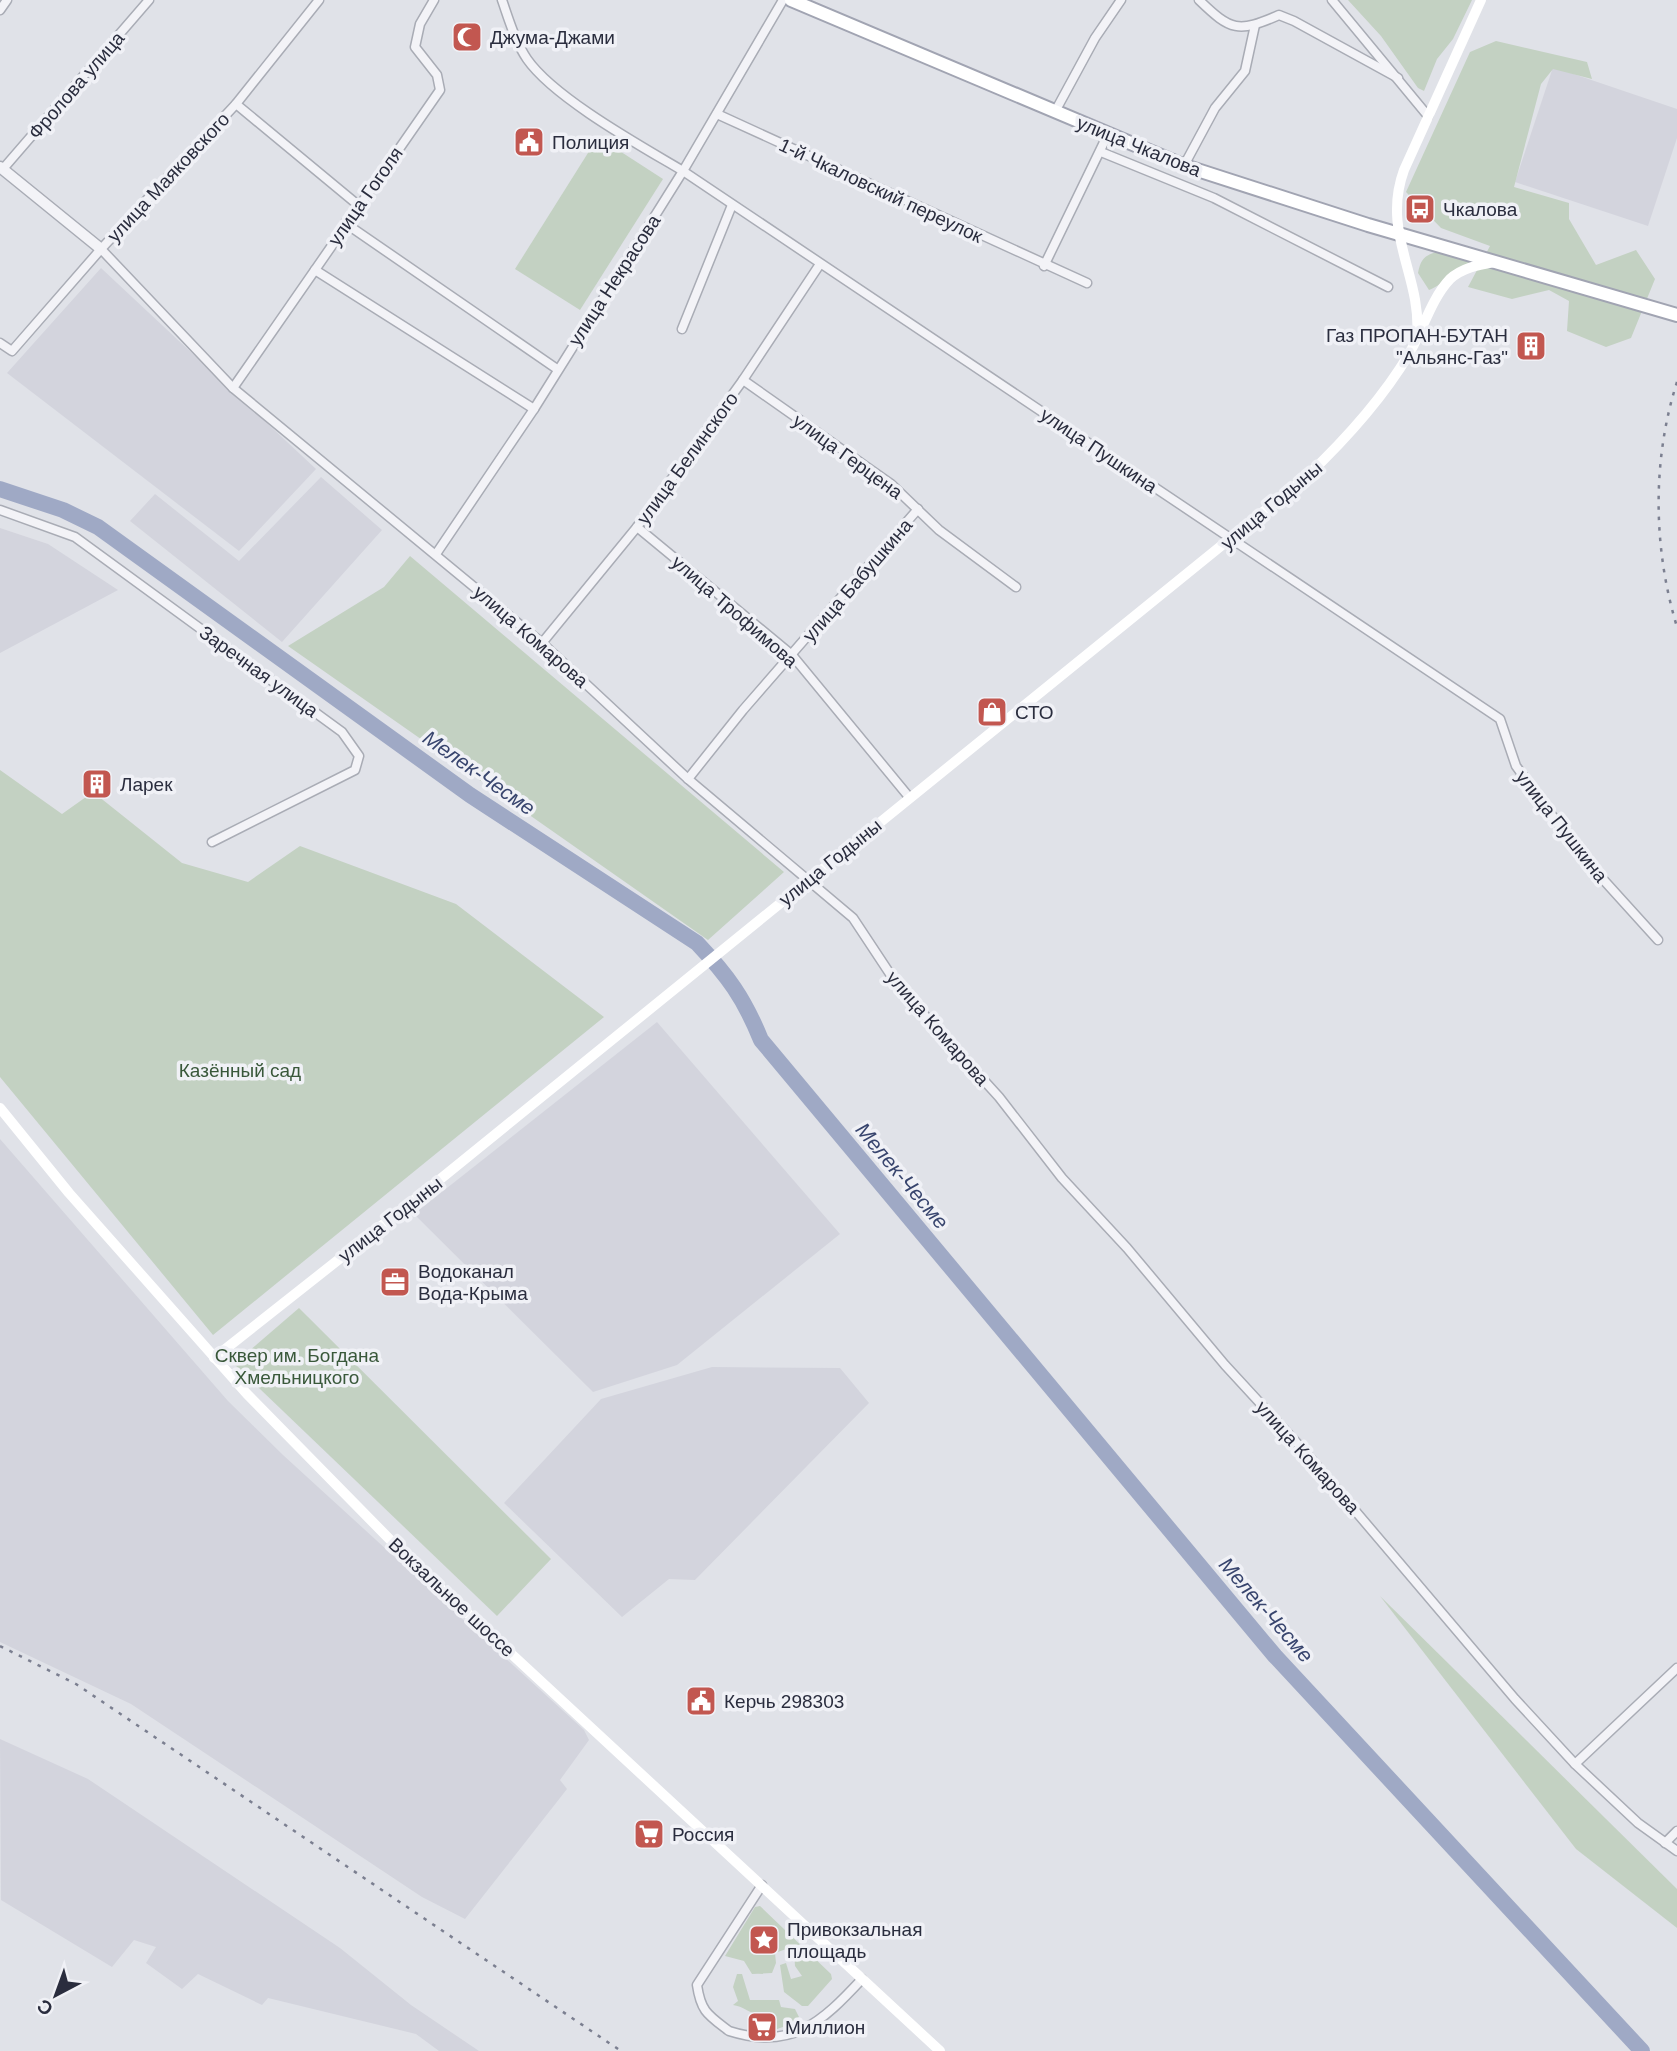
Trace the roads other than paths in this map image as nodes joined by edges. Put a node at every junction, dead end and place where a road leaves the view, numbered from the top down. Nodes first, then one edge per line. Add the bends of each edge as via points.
1 (7, 0) edge
2 (149, 0) edge
3 (434, 0) edge
4 (502, 0) edge
5 (783, 0) edge
6 (791, 0) edge
7 (805, 0) edge
8 (1121, 0) edge
9 (1199, 0) edge
10 (1332, 0) edge
11 (1481, 0) edge
12 (317, 1) edge
13 (0, 10) edge
14 (1255, 25) junction
15 (1398, 78) junction
16 (236, 103) junction
17 (1056, 110) junction
18 (717, 114) junction
19 (1428, 116) junction
20 (1109, 132) junction
21 (1101, 152) junction
22 (1186, 163) junction
23 (1, 168) edge
24 (683, 171) junction
25 (358, 205) junction
26 (732, 205) junction
27 (345, 223) junction
28 (1397, 229) junction
29 (101, 249) junction
30 (1498, 259) junction
31 (820, 264) junction
32 (1044, 266) junction
33 (315, 270) junction
34 (1087, 283) dead end
35 (1388, 287) dead end
36 (1659, 306) junction
37 (1677, 309) edge
38 (1677, 315) edge
39 (682, 329) dead end
40 (1417, 339) junction
41 (0, 343) edge
42 (557, 369) junction
43 (743, 380) junction
44 (233, 388) junction
45 (534, 409) junction
46 (918, 509) junction
47 (0, 510) edge
48 (637, 527) junction
49 (1232, 539) junction
50 (436, 554) junction
51 (1016, 587) dead end
52 (542, 643) junction
53 (792, 655) junction
54 (688, 779) junction
55 (909, 797) junction
56 (212, 842) dead end
57 (806, 880) junction
58 (1658, 940) dead end
59 (0, 1108) edge
60 (214, 1358) junction
61 (1677, 1668) edge
62 (1575, 1764) junction
63 (1677, 1831) edge
64 (1665, 1843) junction
65 (1677, 1851) edge
66 (762, 1885) junction
67 (862, 1979) junction
68 (808, 2038) dead end
69 (764, 2049) dead end
70 (940, 2051) edge

1 - 13 street
2 - 23 street, Фролова улица
3 - 25 street, улица Гоголя via 420,24 415,47 437,75 440,90
4 - 24 street, улица Пушкина via 529,62 608,125
5 - 18 street, улица Некрасова
6 - 17 main road, улица Чкалова
7 - 17 main road, улица Чкалова
8 - 17 street
9 - 14 street via 1235,28
10 - 15 street
11 - 19 main road
12 - 16 street, улица Маяковского
14 - 15 street via 1279,15 1314,29
14 - 22 street via 1245,71 1215,108
15 - 19 street
16 - 25 street
16 - 29 street, улица Маяковского
17 - 20 main road, улица Чкалова
18 - 24 street, улица Некрасова
18 - 32 street, 1-й Чкаловский переулок
19 - 28 main road via 1399,182
20 - 21 street
20 - 22 main road, улица Чкалова
21 - 32 street
21 - 35 street via 1214,198
22 - 28 main road, улица Чкалова
23 - 29 street, улица Комарова
24 - 26 street, улица Пушкина
24 - 42 street, улица Некрасова
25 - 27 street, улица Гоголя
26 - 31 street, улица Пушкина
26 - 39 street
27 - 33 street, улица Гоголя
27 - 42 street
28 - 30 main road, улица Чкалова
28 - 40 main road via 1416,304
29 - 41 street, улица Маяковского via 12,351
29 - 44 street, улица Комарова
30 - 36 main road, улица Чкалова
30 - 40 main road, улица Годыны via 1448,281
31 - 43 street, улица Белинского
31 - 49 street, улица Пушкина
32 - 34 street, 1-й Чкаловский переулок
33 - 44 street, улица Гоголя
33 - 45 street
36 - 37 main road
36 - 38 main road
40 - 49 main road, улица Годыны via 1345,439
42 - 45 street, улица Некрасова
43 - 46 street, улица Герцена via 891,484
43 - 48 street, улица Белинского
44 - 50 street, улица Комарова
45 - 50 street, улица Некрасова
46 - 51 street, улица Герцена
46 - 53 street, улица Бабушкина
47 - 56 street, Заречная улица via 75,537 352,743 359,756 355,770
48 - 52 street, улица Белинского
48 - 53 street, улица Трофимова
49 - 55 main road, улица Годыны
49 - 58 street, улица Пушкина via 1500,719 1516,766 1580,855
50 - 52 street, улица Комарова
52 - 54 street, улица Комарова
53 - 54 street, улица Бабушкина
53 - 55 street, улица Трофимова
54 - 57 street, улица Комарова
55 - 57 main road, улица Годыны
57 - 60 main road, улица Годыны
57 - 62 street, улица Комарова via 853,918 898,986
59 - 60 main road, Вокзальное шоссе
60 - 66 main road, Вокзальное шоссе via 409,1559
61 - 62 street
62 - 64 street, улица Комарова
63 - 64 street
64 - 65 street, улица Комарова
66 - 67 main road, Вокзальное шоссе
66 - 69 street via 697,1985 704,2012 745,2042
67 - 68 street
67 - 70 main road, Вокзальное шоссе

